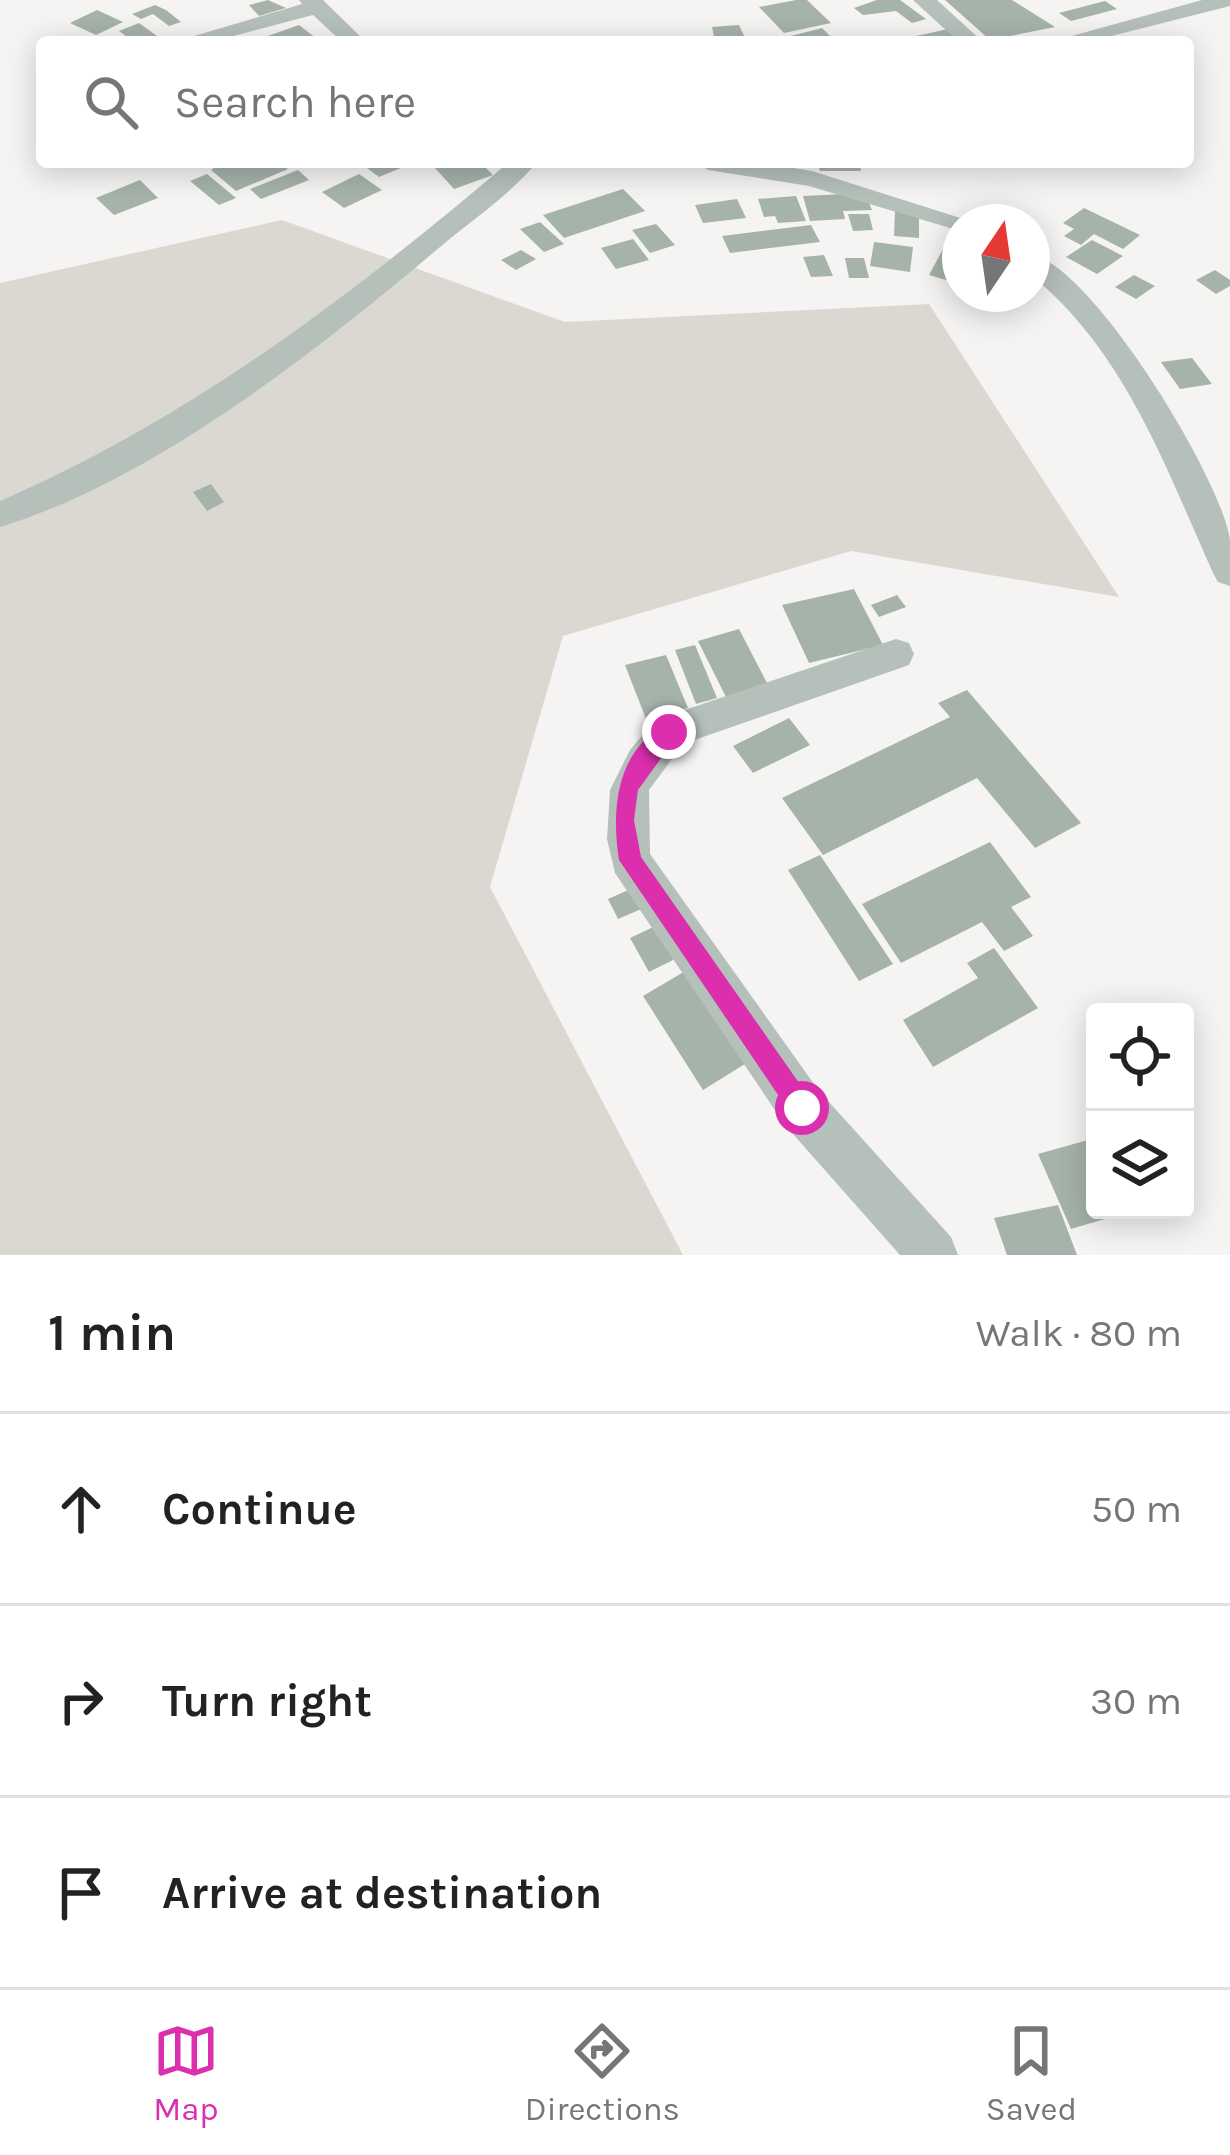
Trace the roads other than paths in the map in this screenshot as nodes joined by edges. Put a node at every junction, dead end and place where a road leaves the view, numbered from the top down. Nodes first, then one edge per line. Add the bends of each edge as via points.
1 (924, 0) edge
2 (1228, 0) edge
3 (314, 3) edge
4 (205, 36) edge
5 (349, 36) edge
6 (966, 36) edge
7 (1084, 36) edge
8 (517, 168) edge
9 (743, 168) edge
10 (942, 218) edge
11 (1050, 274) edge
12 (0, 515) edge
13 (1230, 573) edge
14 (896, 654) dead end
15 (933, 1255) edge

1 - 6 street
2 - 7 street
3 - 4 street
3 - 5 street
8 - 12 street via 275,368 164,435
9 - 10 street via 830,183
11 - 13 street via 1107,334 1154,412
14 - 15 street via 669,732 627,788 623,820 630,860 802,1108

